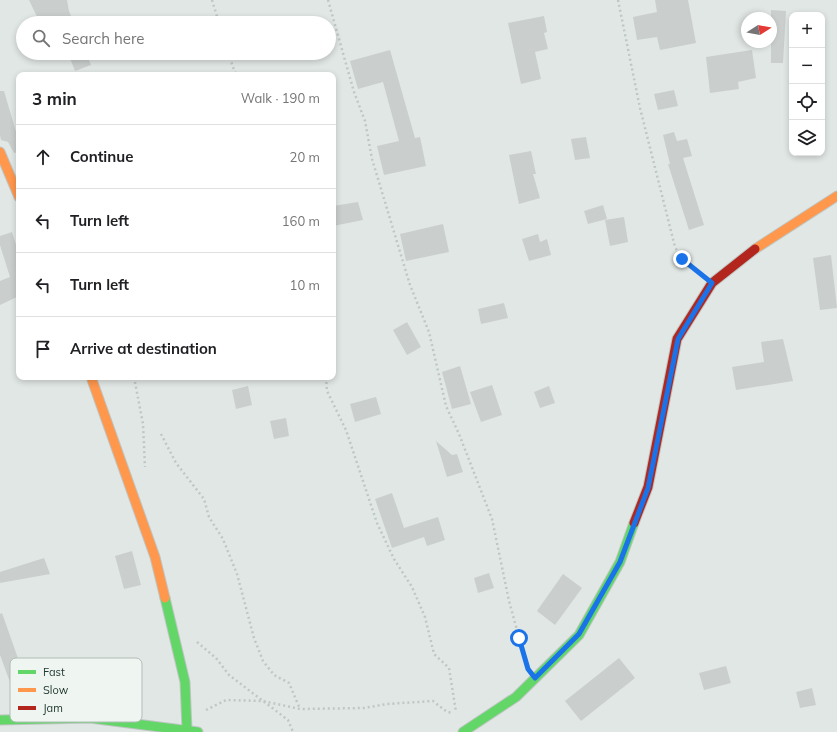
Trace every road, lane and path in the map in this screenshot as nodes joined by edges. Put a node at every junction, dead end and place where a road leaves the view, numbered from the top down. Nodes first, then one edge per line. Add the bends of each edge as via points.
1 (212, 0) edge
2 (328, 0) edge
3 (618, 0) edge
4 (217, 16) edge
5 (333, 16) edge
6 (336, 28) edge
7 (231, 60) edge
8 (235, 72) edge
9 (0, 152) edge
10 (16, 190) edge
11 (837, 196) edge
12 (712, 283) junction
13 (92, 380) edge
14 (135, 380) edge
15 (326, 380) edge
16 (161, 434) dead end
17 (145, 472) dead end
18 (192, 638) dead end
19 (535, 678) junction
20 (263, 701) junction
21 (300, 709) junction
22 (202, 712) dead end
23 (0, 720) edge
24 (10, 720) edge
25 (122, 722) edge
26 (187, 730) junction
27 (198, 732) edge
28 (293, 732) edge
29 (463, 732) edge

1 - 4 path
2 - 5 path
3 - 12 path via 640,108 675,246 682,259
6 - 19 path via 365,121 372,159 410,285 429,332 446,406 492,519 509,601 528,669
7 - 8 path
9 - 10 street
11 - 12 street via 757,247
12 - 19 street via 678,339 648,488 620,562 579,634
13 - 26 street via 156,557 185,682
14 - 17 path via 143,424
15 - 21 path via 327,391 346,430 377,522 425,617 434,654 449,668 456,714 447,712 433,701 364,708
16 - 21 path via 176,463 204,499 209,517 223,538 237,574 254,638 263,661 274,675 289,683
18 - 20 path via 216,658 229,674
19 - 29 street via 516,697
20 - 21 path
20 - 22 path via 226,700
20 - 28 path via 288,720
23 - 24 street
25 - 26 street
26 - 27 street

